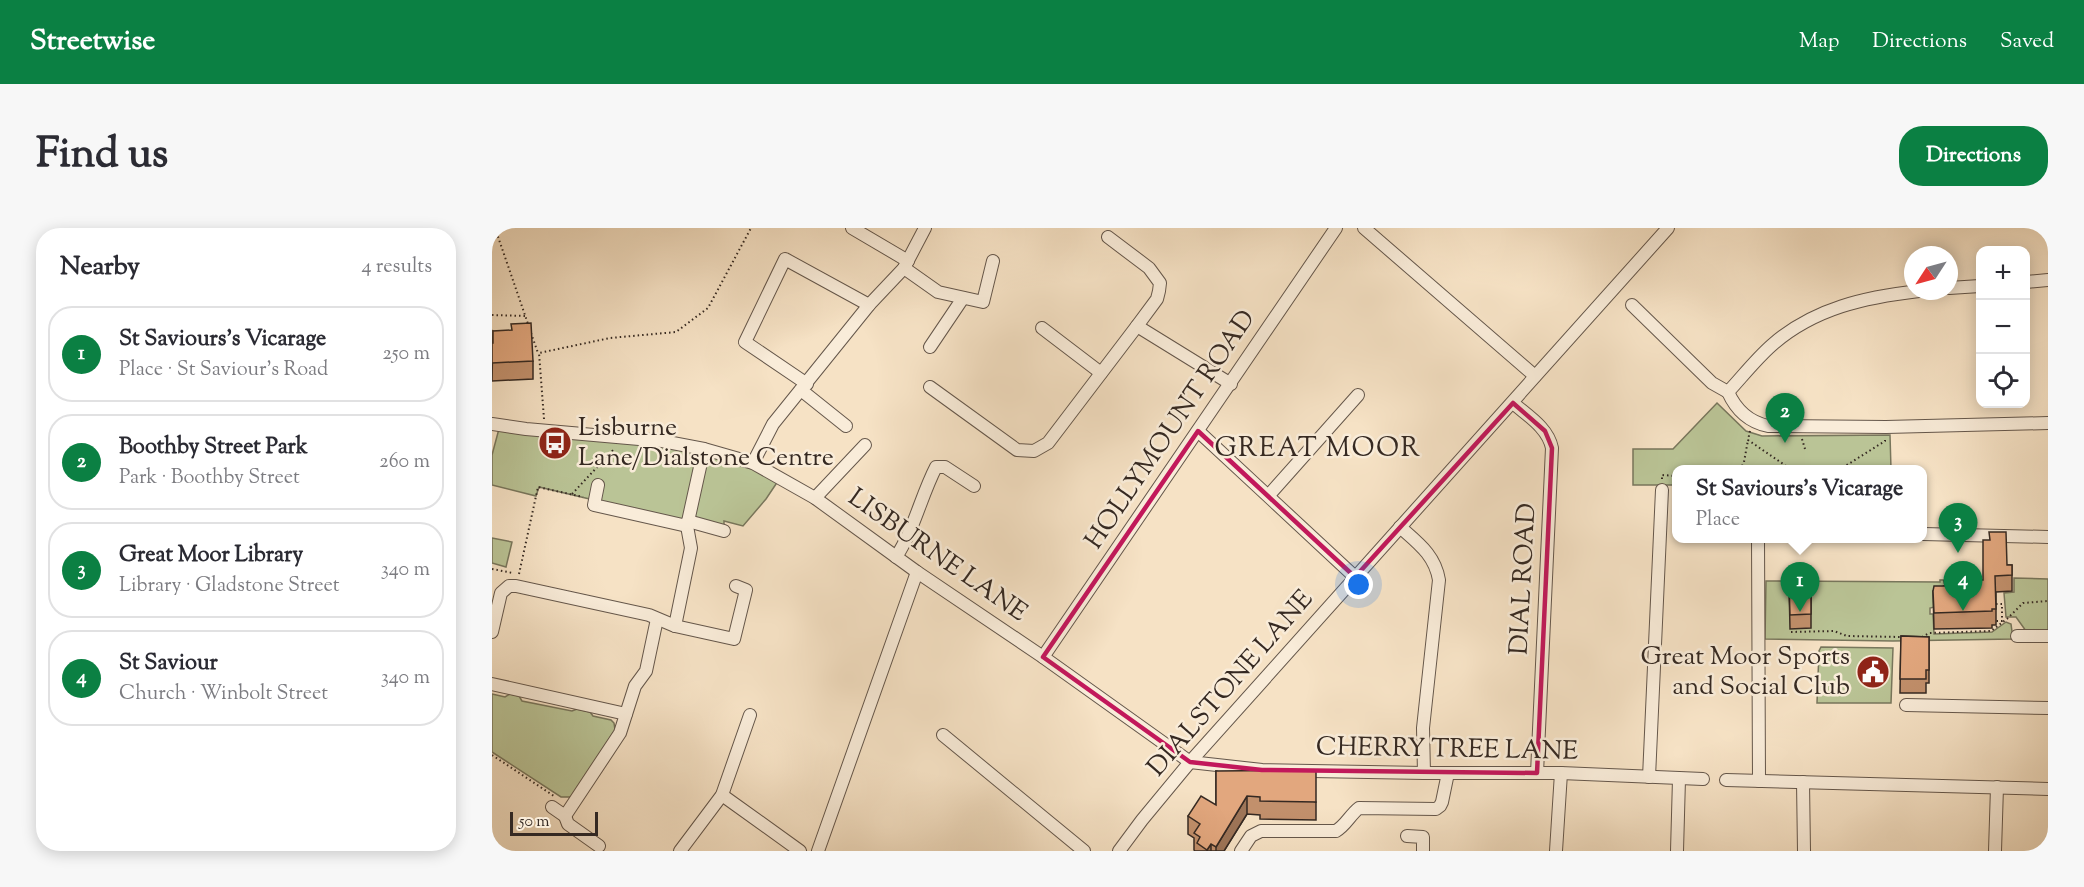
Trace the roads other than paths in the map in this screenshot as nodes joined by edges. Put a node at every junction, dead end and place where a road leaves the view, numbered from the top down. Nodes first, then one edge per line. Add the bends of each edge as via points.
1 (852, 228) edge
2 (925, 228) edge
3 (1336, 228) edge
4 (1364, 228) edge
5 (1668, 228) edge
6 (1108, 236) edge
7 (993, 261) dead end
8 (906, 264) junction
9 (2048, 280) edge
10 (2030, 282) edge
11 (1976, 285) edge
12 (1958, 287) edge
13 (1904, 293) edge
14 (963, 298) junction
15 (1632, 305) dead end
16 (869, 306) junction
17 (1137, 326) junction
18 (1042, 328) dead end
19 (930, 347) dead end
20 (1101, 373) junction
21 (1535, 376) junction
22 (1231, 384) junction
23 (804, 387) junction
24 (930, 387) dead end
25 (1728, 392) junction
26 (1358, 394) dead end
27 (1513, 402) junction
28 (2048, 423) edge
29 (492, 424) edge
30 (846, 426) dead end
31 (1198, 430) junction
32 (866, 445) dead end
33 (704, 449) junction
34 (753, 463) junction
35 (598, 485) dead end
36 (974, 486) dead end
37 (1662, 490) dead end
38 (1269, 495) junction
39 (815, 498) junction
40 (687, 523) junction
41 (1400, 527) junction
42 (724, 531) dead end
43 (1927, 534) edge
44 (2048, 537) edge
45 (1758, 543) edge
46 (896, 557) junction
47 (916, 572) junction
48 (1355, 577) junction
49 (736, 586) dead end
50 (498, 587) edge
51 (657, 619) junction
52 (675, 626) junction
53 (492, 632) edge
54 (2017, 636) dead end
55 (2048, 636) edge
56 (1043, 657) junction
57 (492, 684) edge
58 (1906, 705) dead end
59 (2048, 708) edge
60 (626, 714) junction
61 (750, 716) dead end
62 (943, 735) dead end
63 (1190, 762) junction
64 (1424, 773) junction
65 (1448, 773) junction
66 (1538, 773) junction
67 (1561, 773) junction
68 (1648, 777) junction
69 (1679, 779) junction
70 (1703, 779) dead end
71 (1725, 780) dead end
72 (1759, 781) junction
73 (1803, 782) junction
74 (1997, 787) junction
75 (2048, 789) edge
76 (722, 795) junction
77 (552, 807) dead end
78 (568, 812) junction
79 (1407, 836) dead end
80 (599, 846) dead end
81 (680, 851) edge
82 (800, 851) edge
83 (818, 851) edge
84 (1084, 851) edge
85 (1119, 851) edge
86 (1241, 851) edge
87 (1423, 851) edge
88 (1556, 851) edge
89 (1677, 851) edge
90 (1804, 851) edge
91 (1995, 851) edge

1 - 8 street
2 - 8 street
3 - 22 street, HOLLYMOUNT ROAD
4 - 21 street
5 - 21 street, DIALSTONE LANE
6 - 17 street via 1149,268 1160,283 1157,299
7 - 14 street via 983,302
8 - 14 street via 938,292
8 - 16 street
9 - 10 street
11 - 12 street
13 - 25 street via 1841,305 1809,319 1772,344
14 - 19 street
15 - 25 street
16 - 23 street
16 - 23 street via 785,260 745,342
17 - 20 street
17 - 22 street
18 - 20 street
20 - 24 street via 1048,443 1034,452 1017,450 942,400
21 - 27 street, DIALSTONE LANE
22 - 31 street, HOLLYMOUNT ROAD
23 - 30 street
23 - 34 street via 773,424
25 - 28 street via 1740,410 1756,423 1782,427
26 - 38 street
27 - 41 street, DIALSTONE LANE
27 - 66 street, DIAL ROAD via 1545,431 1552,448
29 - 33 street, LISBURNE LANE via 663,441
31 - 38 street
31 - 56 street, HOLLYMOUNT ROAD
32 - 39 street
33 - 34 street, LISBURNE LANE
33 - 40 street
34 - 39 street, LISBURNE LANE
35 - 40 street via 594,505
36 - 46 street via 945,467 936,467 906,542
37 - 68 street
38 - 48 street
39 - 46 street, LISBURNE LANE
40 - 42 street
40 - 52 street via 692,548
41 - 48 street, DIALSTONE LANE
41 - 64 street via 1431,557 1439,579 1423,728
43 - 44 street
45 - 72 street
46 - 47 street, LISBURNE LANE
47 - 56 street, LISBURNE LANE
47 - 83 street
48 - 63 street, DIALSTONE LANE
49 - 52 street via 746,590 734,639
50 - 51 street via 516,586
50 - 53 street
51 - 52 street
51 - 60 street via 649,662 635,686
54 - 55 street
56 - 63 street, LISBURNE LANE
57 - 60 street
58 - 59 street
60 - 78 street via 616,742
61 - 76 street
62 - 84 street
63 - 64 street, CHERRY TREE LANE via 1262,770
63 - 85 street, DIALSTONE LANE
64 - 65 street, CHERRY TREE LANE
65 - 66 street, CHERRY TREE LANE
65 - 86 street via 1442,802 1436,809 1359,808 1336,831 1261,831 1251,836
66 - 67 street, CHERRY TREE LANE
67 - 68 street, CHERRY TREE LANE
67 - 88 street
68 - 69 street, CHERRY TREE LANE
69 - 70 street, CHERRY TREE LANE
69 - 89 street
71 - 72 street
72 - 73 street
73 - 74 street
73 - 90 street
74 - 75 street
74 - 91 street
76 - 81 street
76 - 82 street
77 - 78 street
78 - 80 street via 568,824
79 - 87 street via 1423,837

